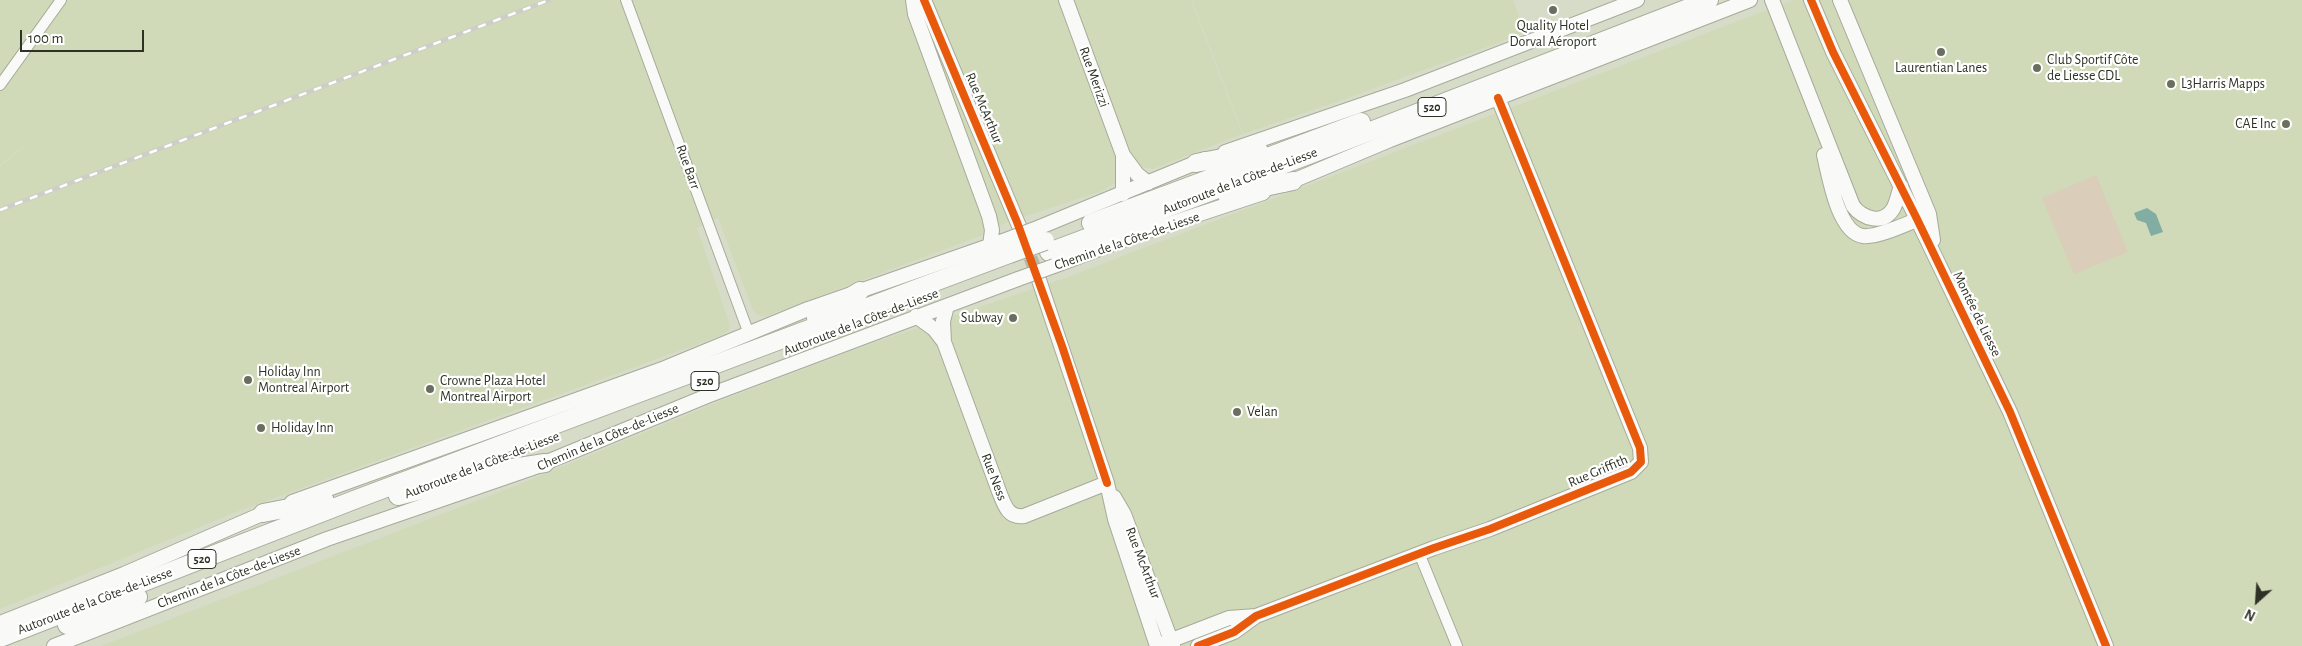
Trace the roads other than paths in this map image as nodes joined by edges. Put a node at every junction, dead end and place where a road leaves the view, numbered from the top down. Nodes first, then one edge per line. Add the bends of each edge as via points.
1 (61, 0) edge
2 (626, 0) edge
3 (913, 0) edge
4 (924, 0) edge
5 (1066, 0) edge
6 (1637, 0) edge
7 (1677, 0) edge
8 (1709, 0) edge
9 (1750, 0) edge
10 (1772, 0) edge
11 (1811, 0) edge
12 (1840, 0) edge
13 (0, 85) edge
14 (1498, 98) junction
15 (1815, 114) junction
16 (1337, 131) junction
17 (1122, 155) junction
18 (1196, 163) junction
19 (1293, 181) junction
20 (1148, 183) junction
21 (1900, 186) junction
22 (1123, 194) junction
23 (1154, 213) junction
24 (1923, 217) junction
25 (1019, 226) tunnel mouth
26 (990, 246) junction
27 (1047, 247) junction
28 (1011, 260) junction
29 (1039, 280) tunnel mouth
30 (860, 291) junction
31 (946, 306) junction
32 (916, 316) junction
33 (749, 334) junction
34 (783, 339) junction
35 (944, 342) junction
36 (545, 463) junction
37 (1106, 483) junction
38 (400, 489) junction
39 (263, 513) junction
40 (1419, 554) junction
41 (1256, 616) junction
42 (0, 623) edge
43 (0, 638) edge
44 (1172, 643) edge
45 (13, 646) edge
46 (54, 646) edge
47 (1157, 646) edge
48 (1198, 646) edge
49 (1457, 646) edge
50 (2106, 646) edge

1 - 13 street
2 - 33 street, Rue Barr
3 - 26 street via 918,23 989,216 992,230
4 - 25 street, Rue McArthur
5 - 17 street, Rue Merizzi
6 - 18 street, Chemin de la Côte-de-Liesse via 1405,90
7 - 16 highway, Autoroute de la Côte-de-Liesse / 520
8 - 23 highway, Autoroute de la Côte-de-Liesse / 520
9 - 14 street, Chemin de la Côte-de-Liesse
10 - 15 street
11 - 21 street, Montée de Liesse
12 - 24 street
14 - 19 street, Chemin de la Côte-de-Liesse
14 - 40 street, Rue Griffith via 1642,459 1639,467 1631,472
15 - 21 street via 1848,196 1860,214 1874,219 1888,215 1895,206
15 - 24 street via 1831,184 1849,229 1860,236 1871,236
16 - 18 highway via 1243,155
16 - 27 highway, Autoroute de la Côte-de-Liesse / 520
17 - 20 street, Rue Merizzi
17 - 22 street, Rue Merizzi
18 - 20 street, Chemin de la Côte-de-Liesse
19 - 23 highway
19 - 27 street, Chemin de la Côte-de-Liesse via 1236,204 1139,234
20 - 22 street, Chemin de la Côte-de-Liesse
21 - 24 street, Montée de Liesse
22 - 27 street, Chemin de la Côte-de-Liesse
23 - 27 highway, Autoroute de la Côte-de-Liesse / 520
24 - 50 street, Montée de Liesse via 1935,256 2010,412
26 - 28 street, Chemin de la Côte-de-Liesse
26 - 30 street, Chemin de la Côte-de-Liesse
27 - 28 highway, Autoroute de la Côte-de-Liesse / 520
27 - 28 street, Chemin de la Côte-de-Liesse, bridge
28 - 31 street, Chemin de la Côte-de-Liesse
28 - 34 highway, Autoroute de la Côte-de-Liesse / 520
28 - 38 highway, Autoroute de la Côte-de-Liesse / 520
29 - 37 street, Rue McArthur
30 - 33 street, Chemin de la Côte-de-Liesse
30 - 34 highway
31 - 32 street, Chemin de la Côte-de-Liesse
31 - 35 street, Rue Ness
32 - 35 street, Rue Ness via 934,329
32 - 36 street, Chemin de la Côte-de-Liesse via 700,398
33 - 39 street, Chemin de la Côte-de-Liesse via 657,371
34 - 38 highway, Autoroute de la Côte-de-Liesse / 520
35 - 37 street, Rue Ness via 1010,513 1016,517 1024,516
36 - 38 highway
36 - 46 street, Chemin de la Côte-de-Liesse via 327,539
37 - 44 street, Rue McArthur via 1124,514
37 - 47 street, Rue McArthur
38 - 39 highway
38 - 43 highway, Autoroute de la Côte-de-Liesse / 520
38 - 45 highway, Autoroute de la Côte-de-Liesse / 520
39 - 42 street, Chemin de la Côte-de-Liesse via 124,574
40 - 41 street, Rue Griffith
40 - 49 street
41 - 44 street, Rue Griffith via 1229,618
41 - 48 street, Rue Griffith via 1234,632
44 - 47 street, Rue Griffith

